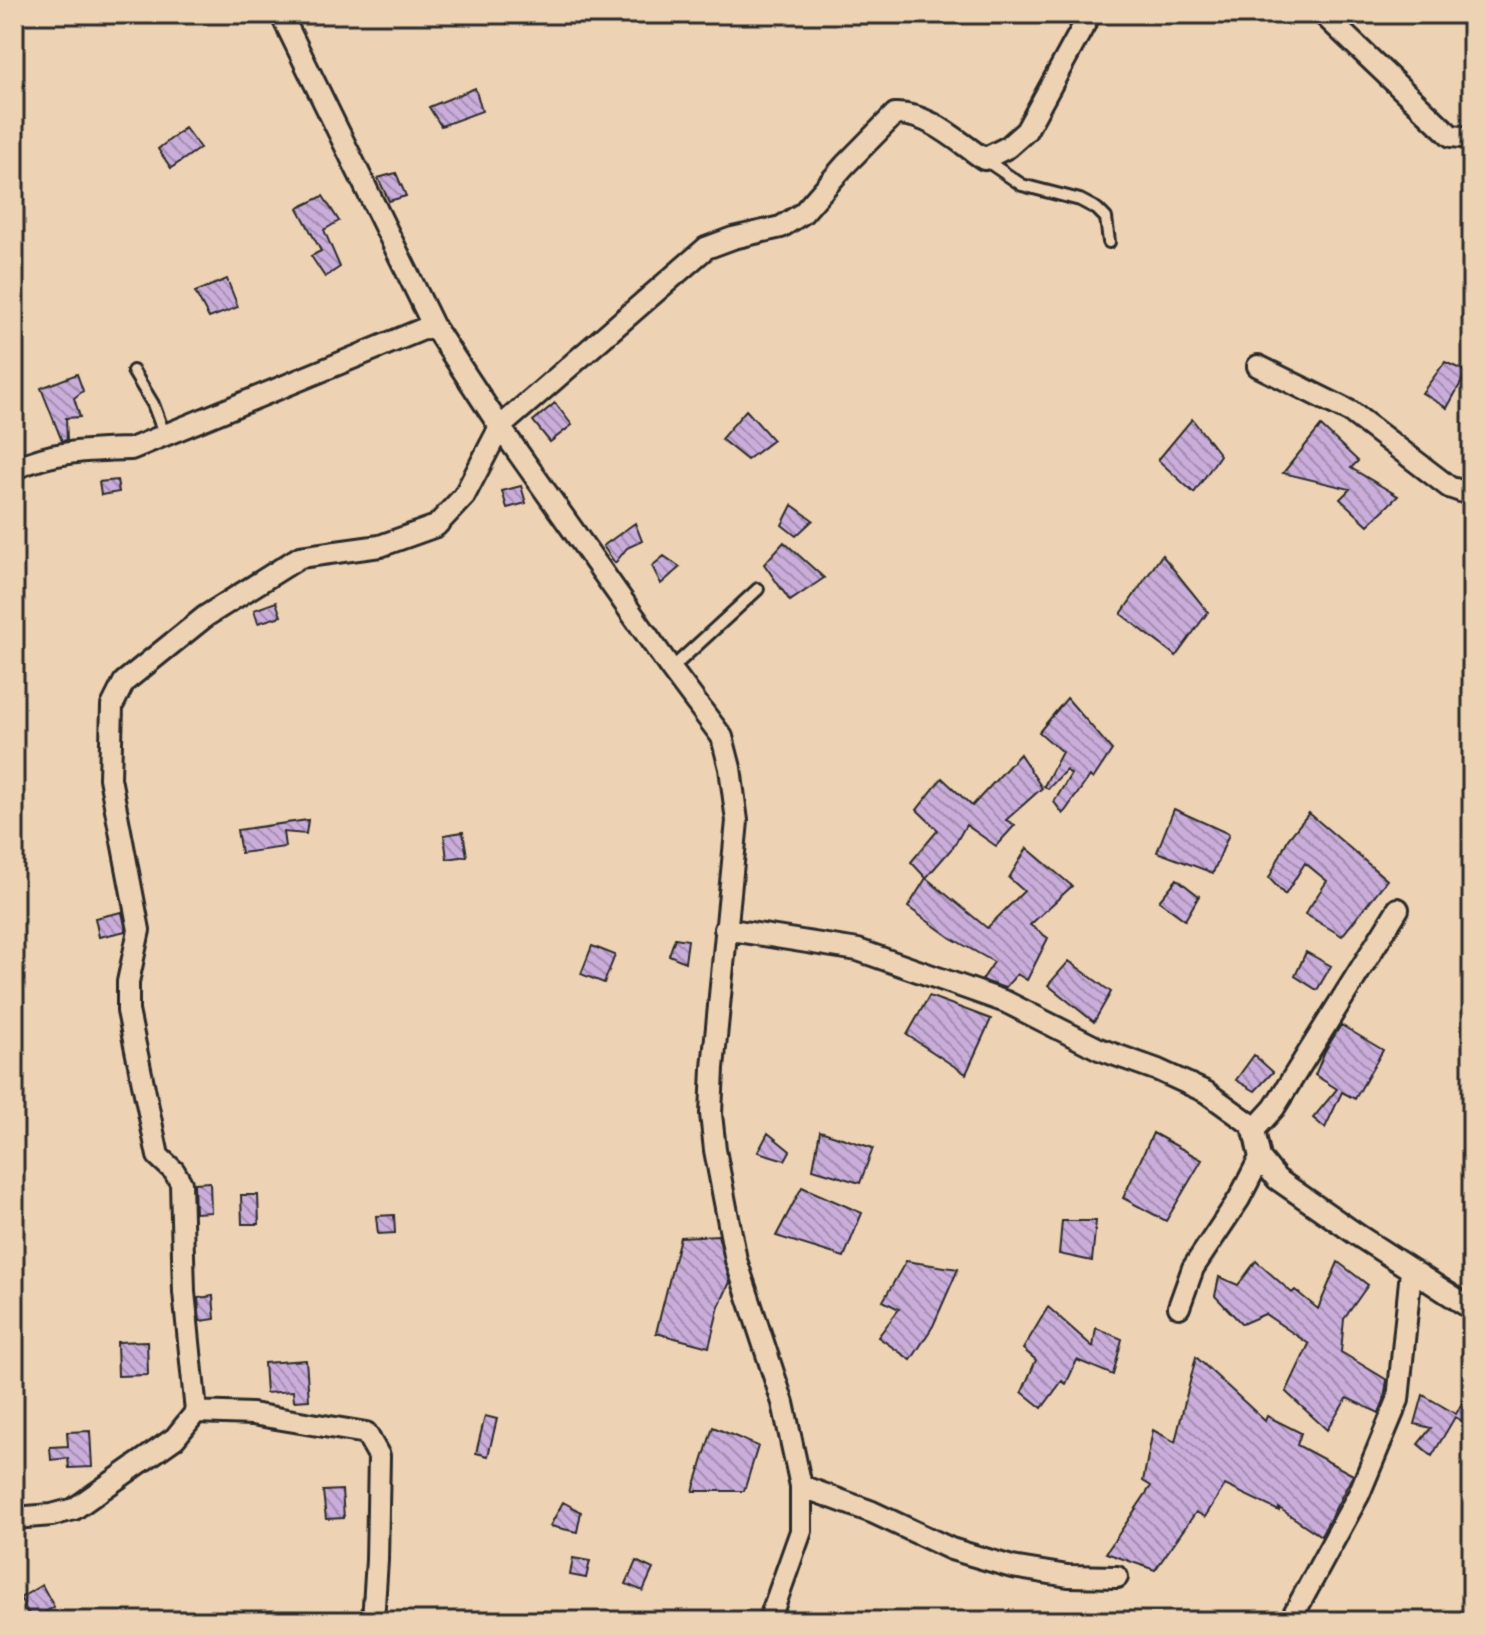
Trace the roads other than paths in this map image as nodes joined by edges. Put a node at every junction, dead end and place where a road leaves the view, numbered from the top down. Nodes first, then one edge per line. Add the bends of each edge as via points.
1 (281, 14) edge
2 (1090, 14) edge
3 (1323, 14) edge
4 (1472, 138) edge
5 (984, 159) junction
6 (1109, 242) dead end
7 (433, 325) junction
8 (1258, 366) dead end
9 (133, 371) dead end
10 (500, 427) junction
11 (165, 436) junction
12 (14, 469) edge
13 (1472, 495) edge
14 (758, 589) dead end
15 (671, 669) junction
16 (1398, 909) dead end
17 (725, 929) junction
18 (1254, 1130) junction
19 (1260, 1158) junction
20 (1411, 1271) junction
21 (1179, 1307) dead end
22 (1472, 1309) edge
23 (196, 1412) junction
24 (801, 1486) junction
25 (14, 1518) edge
26 (1117, 1577) dead end
27 (373, 1621) edge
28 (769, 1621) edge
29 (1290, 1621) edge

1 - 7 street
2 - 5 street via 1026,131
3 - 4 street via 1451,136
5 - 6 lane via 1022,185 1097,209 1106,218
5 - 10 street via 927,120 895,114 803,213 781,227 706,248
7 - 10 street
7 - 11 street
8 - 13 street via 1351,412 1449,487
9 - 11 lane
10 - 15 street
10 - 23 street via 464,496 436,526 380,546 300,557 206,616 124,682 112,706 110,778 139,930 128,1011 158,1156 181,1183 184,1292
11 - 12 street via 131,449 79,451
14 - 15 lane
15 - 17 street via 722,737 730,768 737,821
16 - 18 street via 1274,1108
17 - 18 street via 858,950 1006,1002 1099,1049 1206,1092
17 - 24 street via 713,1068 715,1150 736,1260 783,1403
18 - 19 street
19 - 20 street via 1295,1194
19 - 21 street via 1193,1268
20 - 22 street
20 - 29 street via 1398,1400 1359,1494
23 - 25 street via 175,1438 74,1509
23 - 27 street via 252,1414 366,1433 379,1456
24 - 26 street via 951,1549 1012,1567
24 - 28 street via 801,1531

